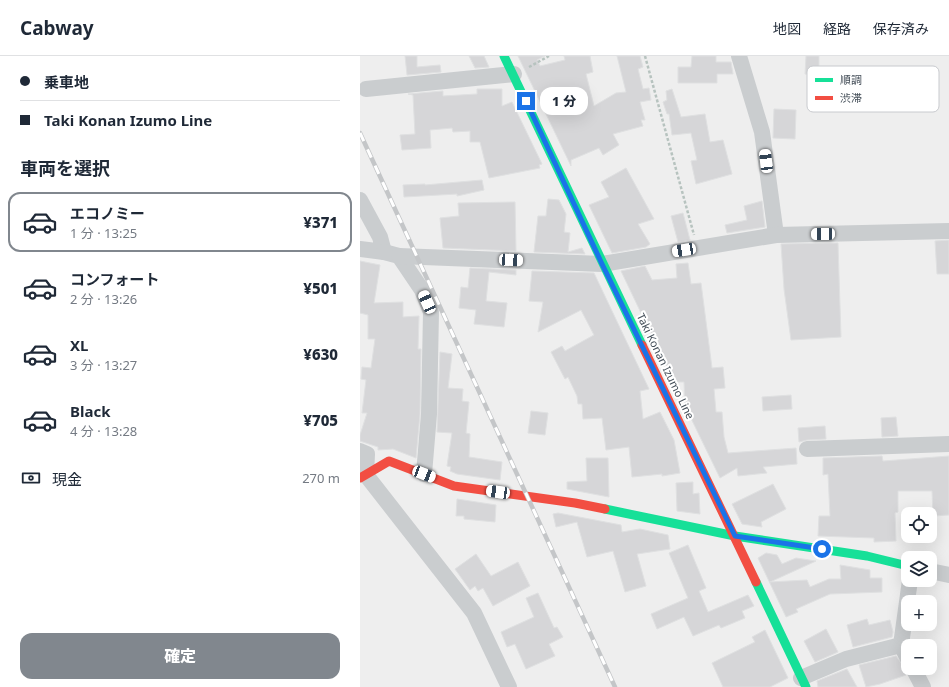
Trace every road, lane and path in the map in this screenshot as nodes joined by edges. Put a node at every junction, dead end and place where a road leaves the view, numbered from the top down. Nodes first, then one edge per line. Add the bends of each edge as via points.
1 (504, 56) edge
2 (549, 56) edge
3 (645, 56) edge
4 (739, 56) edge
5 (514, 74) junction
6 (366, 89) dead end
7 (360, 200) edge
8 (949, 231) edge
9 (776, 235) junction
10 (698, 248) junction
11 (360, 249) edge
12 (384, 252) junction
13 (400, 256) junction
14 (602, 264) junction
15 (949, 444) edge
16 (807, 449) dead end
17 (360, 451) edge
18 (424, 474) junction
19 (363, 476) edge
20 (735, 536) junction
21 (901, 564) edge
22 (937, 572) edge
23 (949, 575) edge
24 (909, 587) edge
25 (905, 639) edge
26 (901, 652) edge
27 (917, 675) edge
28 (804, 682) edge
29 (509, 687) edge
30 (923, 687) edge

1 - 5 main road, Taki Konan Izumo Line
2 - 5 path
3 - 10 path
4 - 9 street via 762,132
5 - 6 street
5 - 14 main road, Taki Konan Izumo Line
7 - 12 street via 380,237
8 - 9 street
9 - 10 street
10 - 14 street
11 - 12 street
12 - 13 street
13 - 14 street
13 - 18 street via 422,290 430,312 429,414
14 - 20 main road, Taki Konan Izumo Line
15 - 16 street
17 - 19 street via 367,454
18 - 19 main road via 389,461
18 - 20 main road via 454,486 575,503
19 - 29 street via 474,613
20 - 21 main road via 867,556
20 - 28 main road, Taki Konan Izumo Line
22 - 23 street
24 - 25 street
26 - 28 street via 846,659
27 - 30 street

